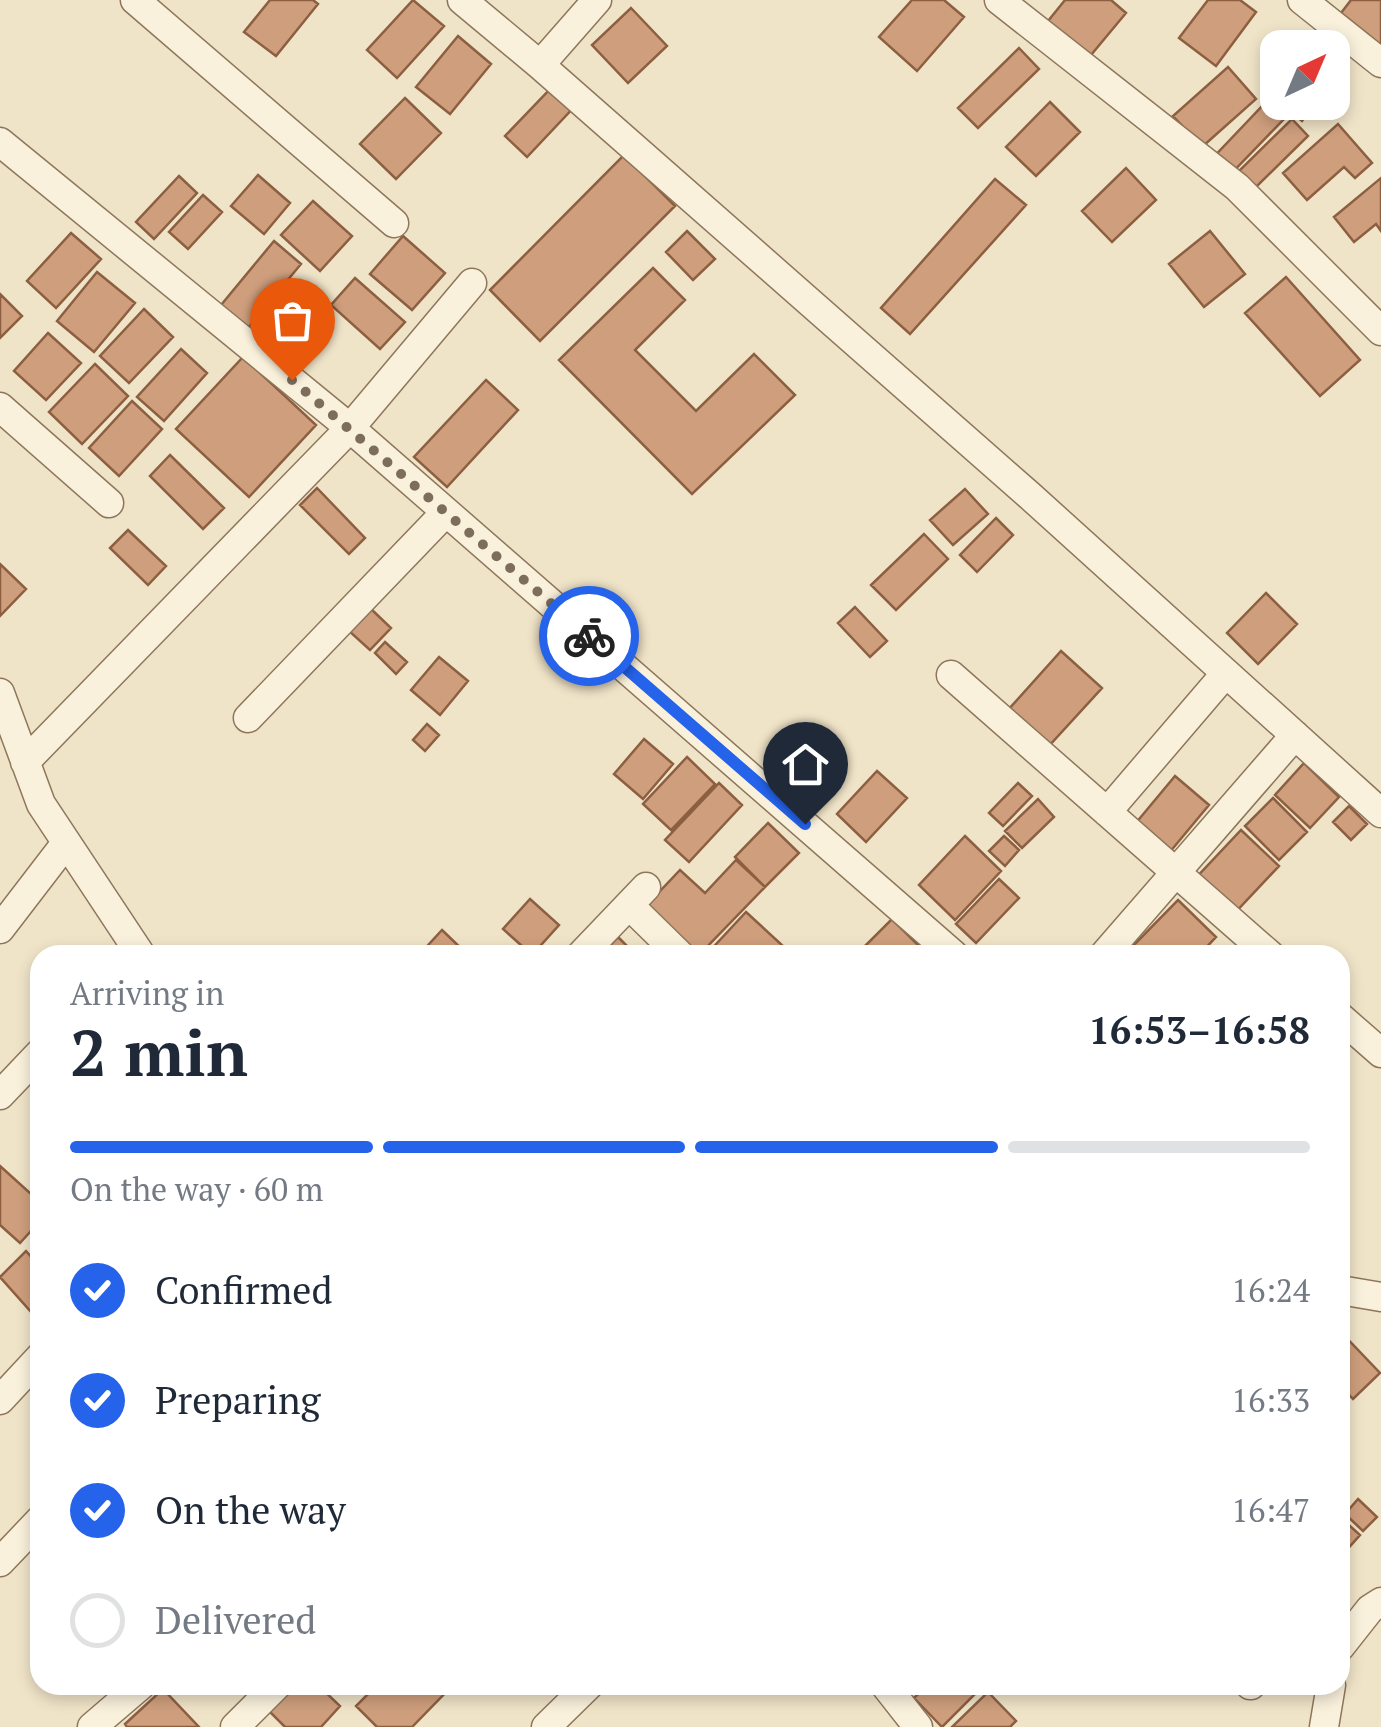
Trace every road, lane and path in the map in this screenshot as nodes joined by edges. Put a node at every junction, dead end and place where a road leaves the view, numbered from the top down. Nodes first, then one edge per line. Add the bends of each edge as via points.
1 (135, 0) edge
2 (462, 0) edge
3 (597, 0) edge
4 (998, 0) edge
5 (1302, 0) edge
6 (1381, 63) edge
7 (540, 65) junction
8 (0, 142) edge
9 (394, 223) dead end
10 (472, 284) dead end
11 (1381, 331) edge
12 (0, 408) edge
13 (350, 428) junction
14 (109, 503) dead end
15 (446, 512) junction
16 (1226, 673) junction
17 (951, 675) dead end
18 (0, 693) edge
19 (248, 718) dead end
20 (1295, 736) junction
21 (25, 762) junction
22 (1107, 812) junction
23 (1381, 813) edge
24 (66, 844) junction
25 (1177, 874) junction
26 (0, 929) edge
27 (132, 945) edge
28 (591, 945) edge
29 (673, 945) edge
30 (943, 945) edge
31 (1113, 945) edge
32 (1259, 945) edge
33 (1350, 1026) edge
34 (1381, 1053) edge
35 (30, 1064) edge
36 (0, 1095) edge
37 (1350, 1292) edge
38 (1381, 1297) edge
39 (30, 1368) edge
40 (0, 1400) edge
41 (30, 1530) edge
42 (0, 1562) edge
43 (1350, 1604) edge
44 (1376, 1606) edge
45 (1350, 1636) edge
46 (129, 1695) edge
47 (267, 1695) edge
48 (579, 1695) edge
49 (891, 1695) edge
50 (1330, 1695) edge
51 (914, 1726) edge
52 (92, 1727) edge
53 (235, 1727) edge
54 (546, 1727) edge
55 (1324, 1727) edge

1 - 9 street
2 - 7 street
3 - 7 street
4 - 11 street via 1237,187
5 - 6 street
7 - 16 street
8 - 13 street
10 - 13 street
12 - 14 street
13 - 15 street
13 - 21 street
15 - 19 street
15 - 30 street
16 - 20 street
16 - 22 street
17 - 22 street
18 - 21 street
20 - 23 street
20 - 25 street
21 - 24 street
22 - 25 street
24 - 26 street
24 - 27 street
25 - 31 street
25 - 32 street
28 - 29 street via 638,896
33 - 34 street
35 - 36 street
37 - 38 street
39 - 40 street
41 - 42 street
43 - 44 street
44 - 45 street
46 - 52 street
47 - 53 street
48 - 54 street
49 - 51 street
50 - 55 street

